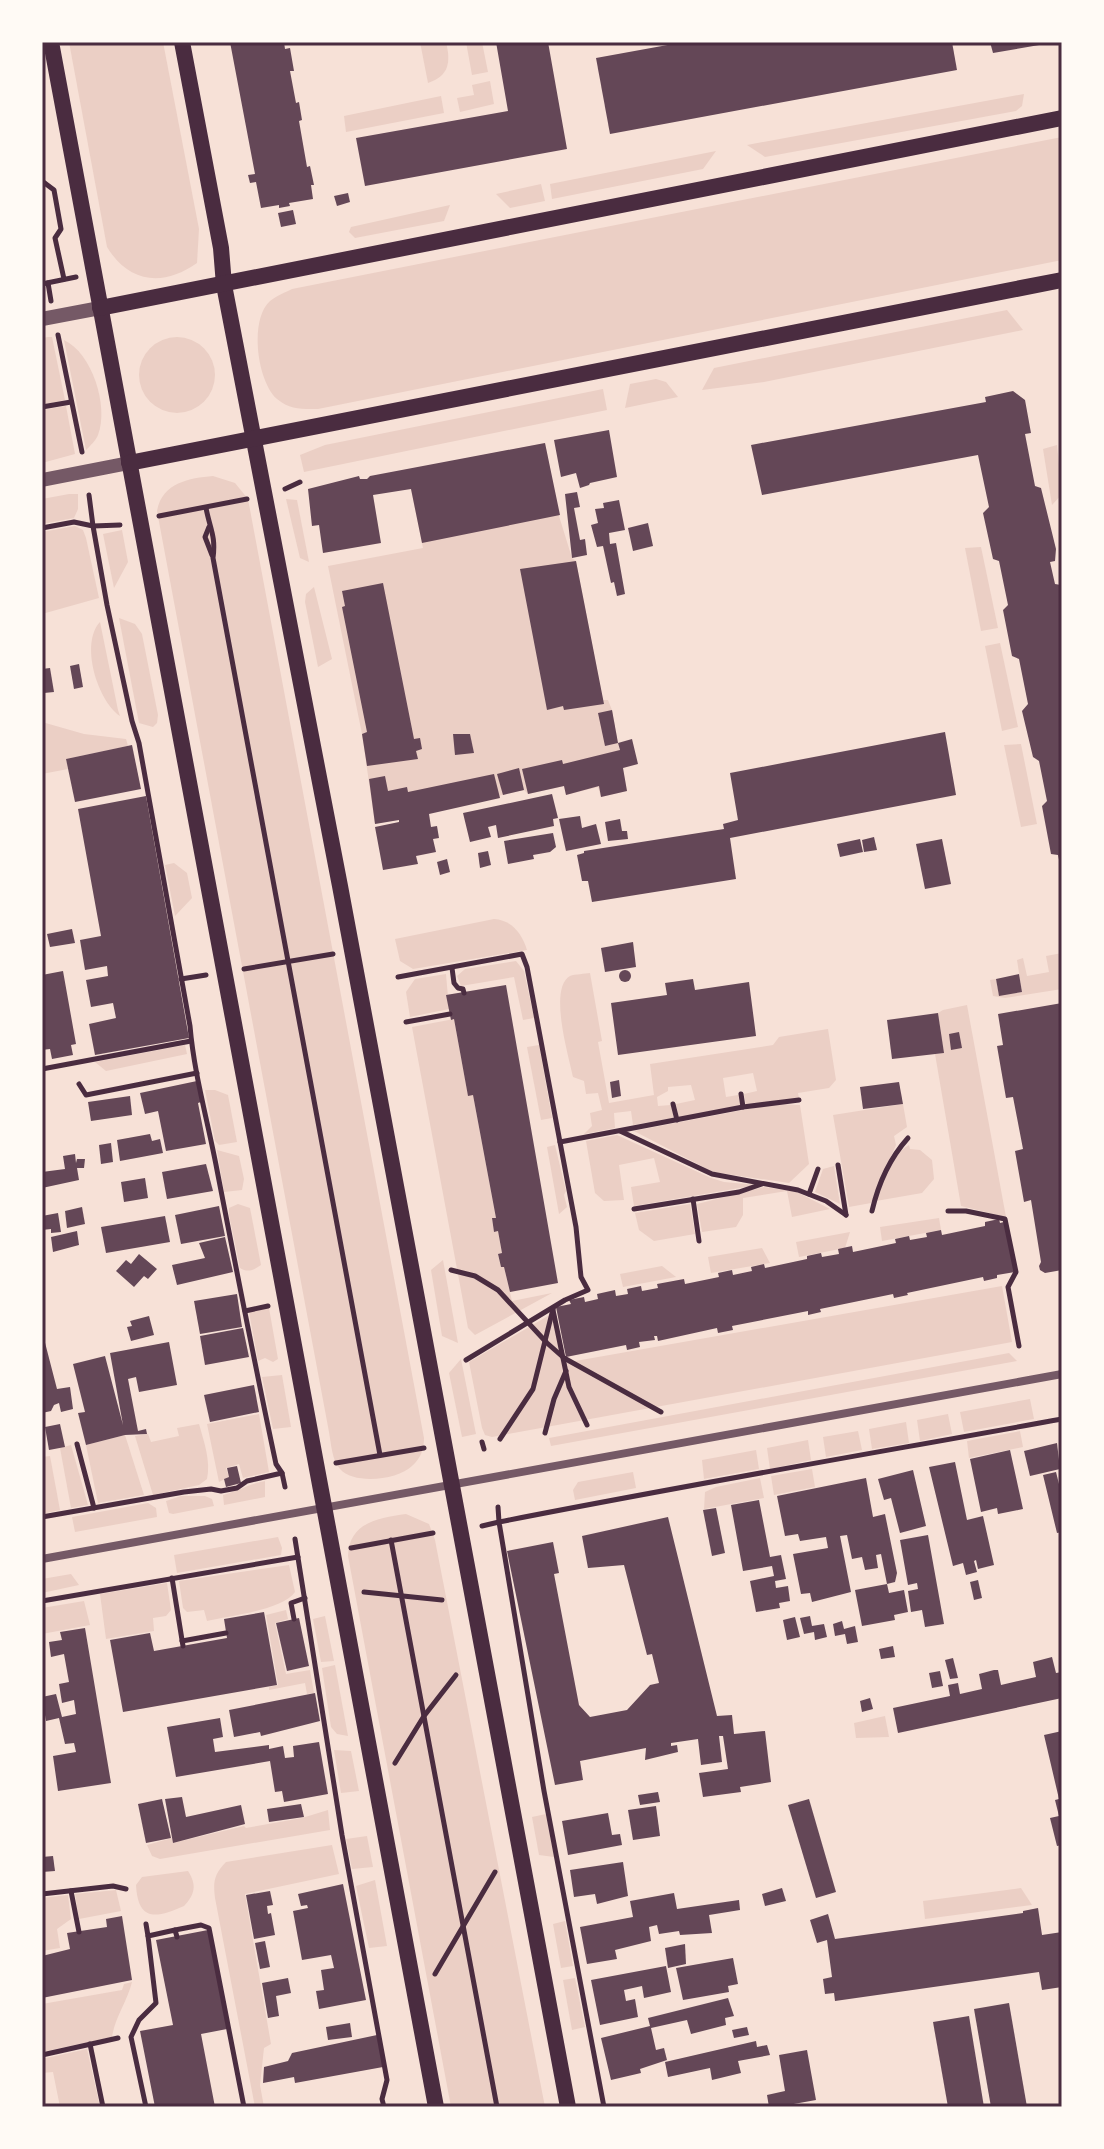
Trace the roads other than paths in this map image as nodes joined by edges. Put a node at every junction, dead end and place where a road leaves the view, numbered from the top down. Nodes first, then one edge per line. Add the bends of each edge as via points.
1 (51, 42) edge
2 (182, 42) edge
3 (1062, 118) edge
4 (1062, 280) edge
5 (224, 285) junction
6 (100, 308) junction
7 (48, 318) edge
8 (255, 437) junction
9 (129, 463) junction
10 (42, 480) edge
11 (1062, 1374) edge
12 (452, 1484) junction
13 (323, 1508) junction
14 (42, 1559) edge
15 (436, 2107) edge
16 (568, 2107) edge

1 - 6 main road
2 - 5 main road
3 - 5 main road
4 - 8 main road
5 - 6 main road
5 - 8 main road
6 - 7 street
6 - 9 main road
8 - 9 main road
8 - 12 main road
9 - 10 street
9 - 13 main road
11 - 12 street
12 - 13 street
12 - 16 main road
13 - 14 street
13 - 15 main road

